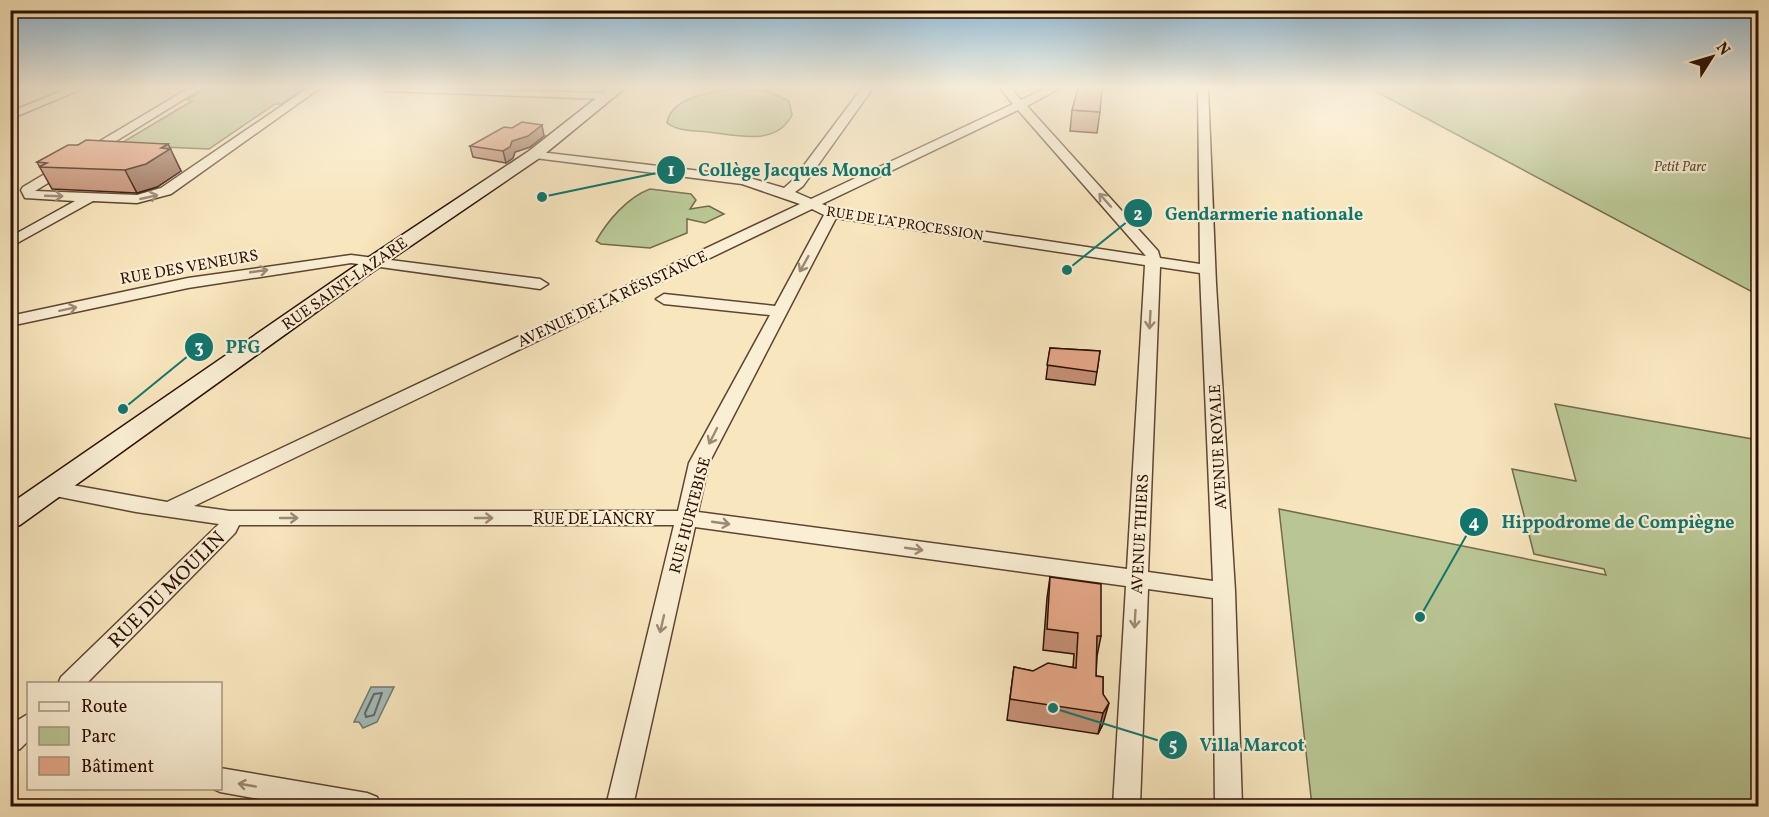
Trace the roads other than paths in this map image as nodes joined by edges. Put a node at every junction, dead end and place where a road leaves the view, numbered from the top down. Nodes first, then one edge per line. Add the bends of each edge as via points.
1 (134, 126) edge
2 (260, 126) edge
3 (570, 126) edge
4 (840, 126) edge
5 (975, 126) edge
6 (1039, 126) edge
7 (1204, 126) edge
8 (534, 154) junction
9 (786, 193) junction
10 (91, 197) junction
11 (810, 204) junction
12 (832, 213) junction
13 (10, 243) edge
14 (376, 261) junction
15 (1153, 261) junction
16 (1208, 270) junction
17 (540, 284) dead end
18 (664, 299) dead end
19 (778, 311) junction
20 (10, 321) edge
21 (50, 488) junction
22 (170, 509) junction
23 (10, 518) edge
24 (230, 518) junction
25 (686, 518) junction
26 (1137, 579) junction
27 (1224, 591) junction
28 (72, 682) edge
29 (222, 780) edge
30 (367, 807) edge
31 (620, 807) edge
32 (1126, 807) edge
33 (1229, 807) edge

1 -> 10 street via 28,190 30,195
10 -> 2 street via 137,199 166,191
3 - 8 main road, RUE SAINT-LAZARE
4 - 9 street via 798,183
5 - 11 street, AVENUE DE LA RÉSISTANCE
15 -> 6 street via 1153,254
7 - 16 street, AVENUE ROYALE
8 - 9 street, RUE DE LA PROCESSION via 743,180
8 - 14 main road, RUE SAINT-LAZARE
9 - 11 street, RUE DE LA PROCESSION
10 - 13 street
11 - 12 street, RUE DE LA PROCESSION
11 - 22 street, AVENUE DE LA RÉSISTANCE
12 - 15 street, RUE DE LA PROCESSION
12 -> 19 street, RUE HURTEBISE
14 - 17 street, RUE DES VENEURS
20 -> 14 street, RUE DES VENEURS via 229,276 351,259
14 - 21 main road, RUE SAINT-LAZARE
15 - 16 street, RUE DE LA PROCESSION
15 -> 26 street, AVENUE THIERS
16 - 27 street, AVENUE ROYALE
18 - 19 street
19 -> 25 street, RUE HURTEBISE via 699,463
21 - 22 street, RUE DE LANCRY
21 - 23 main road, RUE SAINT-LAZARE
22 - 24 street, RUE DE LANCRY
24 -> 25 street, RUE DE LANCRY
24 - 28 street, RUE DU MOULIN via 228,528
25 -> 26 street, RUE DE LANCRY
25 -> 31 street, RUE HURTEBISE
26 - 27 street, RUE DE LANCRY
26 -> 32 street, AVENUE THIERS
27 - 33 street, AVENUE ROYALE
30 -> 29 street

